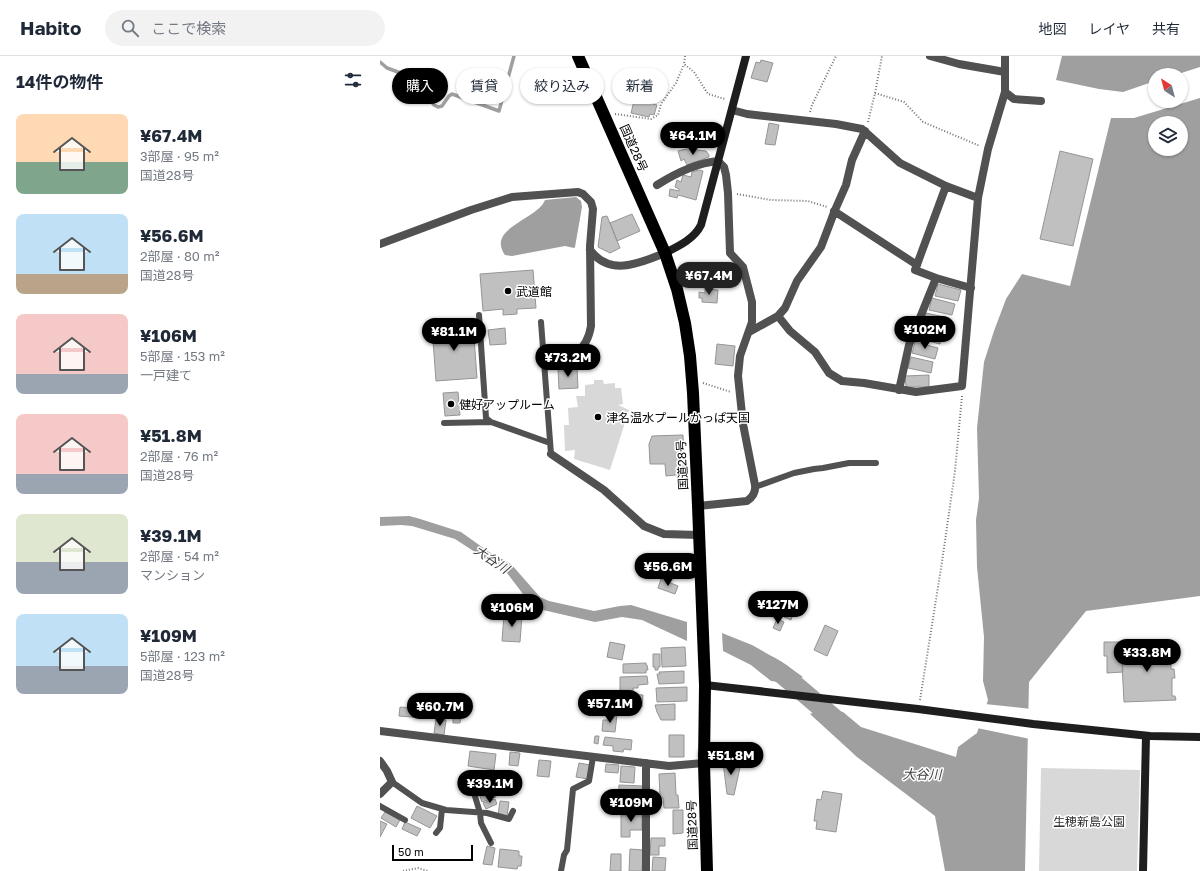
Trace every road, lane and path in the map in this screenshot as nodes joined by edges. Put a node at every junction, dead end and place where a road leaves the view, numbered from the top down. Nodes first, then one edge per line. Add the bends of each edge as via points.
1 (578, 56) edge
2 (685, 56) edge
3 (746, 56) edge
4 (836, 56) edge
5 (882, 56) edge
6 (930, 56) edge
7 (1005, 56) edge
8 (684, 64) junction
9 (1005, 72) junction
10 (1005, 92) junction
11 (876, 93) junction
12 (734, 101) junction
13 (1041, 102) dead end
14 (732, 110) junction
15 (614, 114) dead end
16 (807, 121) junction
17 (865, 131) junction
18 (988, 149) junction
19 (718, 161) junction
20 (657, 185) dead end
21 (946, 186) junction
22 (728, 193) junction
23 (978, 198) junction
24 (834, 210) junction
25 (380, 244) edge
26 (590, 250) junction
27 (665, 253) junction
28 (917, 265) junction
29 (936, 278) junction
30 (971, 288) junction
31 (479, 315) dead end
32 (778, 316) junction
33 (541, 322) dead end
34 (749, 332) junction
35 (544, 364) junction
36 (702, 382) dead end
37 (962, 386) junction
38 (899, 390) junction
39 (740, 393) junction
40 (491, 422) junction
41 (444, 423) dead end
42 (550, 443) junction
43 (551, 454) joint
44 (876, 463) dead end
45 (756, 487) junction
46 (698, 506) junction
47 (699, 535) junction
48 (705, 685) junction
49 (922, 709) junction
50 (380, 730) edge
51 (1146, 736) junction
52 (1200, 737) edge
53 (593, 757) junction
54 (380, 761) edge
55 (646, 763) junction
56 (704, 763) junction
57 (392, 782) junction
58 (381, 792) edge
59 (474, 793) dead end
60 (380, 806) edge
61 (442, 809) junction
62 (513, 810) dead end
63 (480, 813) junction
64 (405, 820) dead end
65 (436, 833) dead end
66 (491, 843) dead end
67 (403, 871) edge
68 (428, 871) edge
69 (561, 871) edge
70 (646, 871) edge
71 (707, 871) edge
72 (1143, 871) edge

1 - 27 highway, 国道28号
2 - 8 path
3 - 12 street
4 - 16 path
5 - 11 path
6 - 9 street
7 - 9 street
8 - 12 path via 694,72 708,94
8 - 15 path via 676,83 661,104 658,115 651,119
9 - 10 street
10 - 13 street via 1014,99
10 - 18 street
11 - 17 path
11 - 18 path via 904,102 923,122
12 - 14 street
14 - 16 street
14 - 19 street
16 - 17 street
17 - 21 street via 900,163
17 - 24 street via 852,160 846,185
18 - 23 street
19 - 20 street via 677,172
19 - 22 street via 724,167
19 - 27 street via 700,228 688,240
21 - 23 street
21 - 28 street
22 - 24 path via 772,200 808,201 820,203
22 - 34 street via 730,253 743,267 752,302
23 - 30 street
24 - 28 street
24 - 32 street via 821,248 797,282 785,308
25 - 26 street via 512,197 572,192 584,194 591,202 593,209
26 - 27 street via 606,262 621,266 641,263
26 - 35 street via 590,334 578,351 557,362
27 - 46 highway, 国道28号 via 680,302 690,356
28 - 29 street via 915,270
29 - 30 street
29 - 38 street via 909,345
30 - 37 street
31 - 40 lane via 486,418
32 - 34 street
32 - 38 street via 790,331 815,352 829,373 836,378
33 - 35 lane
34 - 39 street via 740,356
35 - 42 lane
36 - 39 path
37 - 38 street via 916,392
37 - 49 path via 955,471
39 - 45 street via 743,424
40 - 41 lane
40 - 42 lane
42 - 43 lane
43 - 47 street via 604,490 644,526 664,534
44 - 45 lane via 849,463 814,469 794,473
45 - 46 street via 747,501
46 - 47 highway, 国道28号
47 - 48 highway, 国道28号
48 - 49 street
48 - 56 highway, 国道28号
49 - 51 street
50 - 53 street
51 - 52 street
51 - 72 street
53 - 55 street
53 - 69 lane via 589,781 573,789 567,850
54 - 57 street
55 - 56 street via 669,766
55 - 70 street
56 - 71 highway, 国道28号
57 - 58 street
57 - 61 lane via 422,803
59 - 63 lane
60 - 64 lane
61 - 63 lane
61 - 65 lane via 440,828
62 - 63 lane via 508,820
63 - 66 lane via 481,823
67 - 68 path via 418,868

